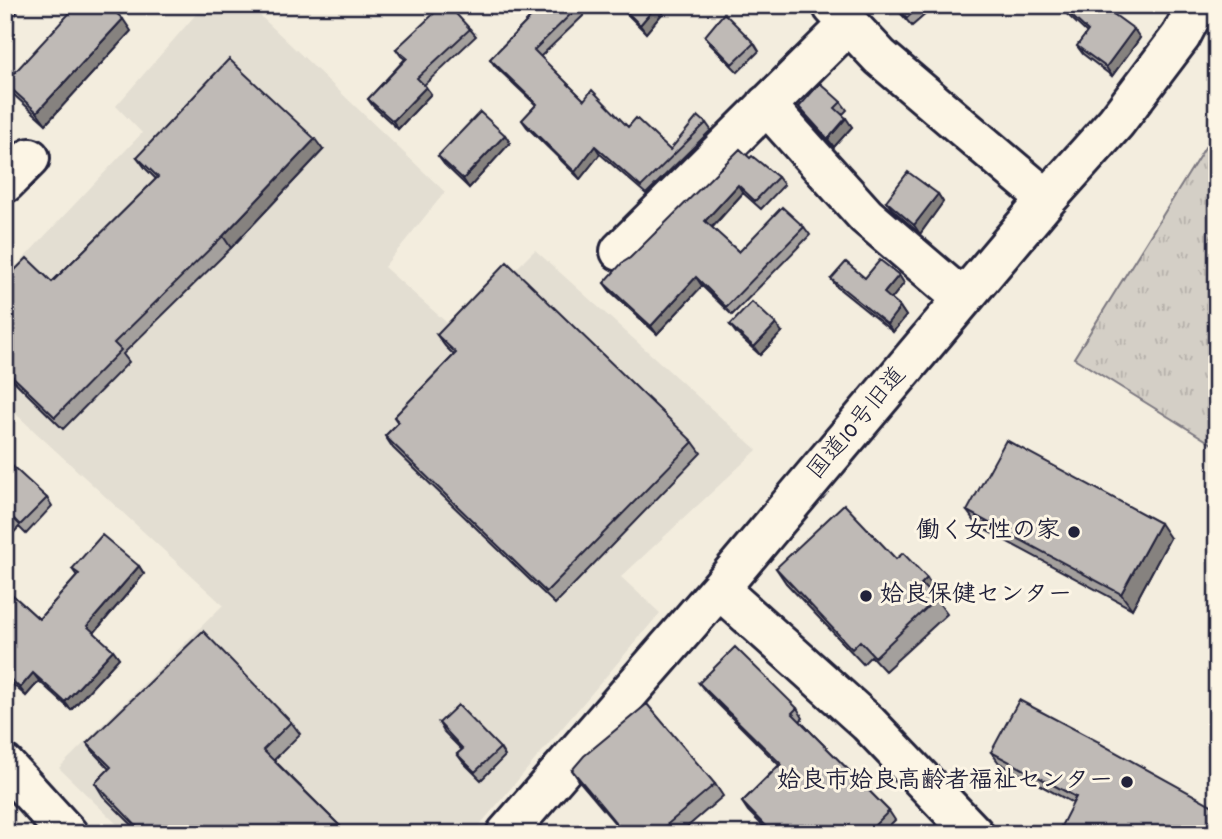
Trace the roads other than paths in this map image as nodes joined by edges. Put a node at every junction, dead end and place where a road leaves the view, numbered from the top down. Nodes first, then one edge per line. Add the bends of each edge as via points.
1 (1197, 5) edge
2 (840, 15) edge
3 (766, 105) junction
4 (1047, 199) junction
5 (620, 251) dead end
6 (963, 299) junction
7 (719, 589) junction
8 (5, 765) edge
9 (68, 834) edge
10 (506, 834) edge
11 (974, 834) edge

1 - 4 street, 国道10号旧道 via 1181,36 1116,122
2 - 3 street
2 - 4 street via 880,57
3 - 5 street
3 - 6 street via 866,216
4 - 6 street, 国道10号旧道
6 - 7 street, 国道10号旧道
7 - 10 street, 国道10号旧道
7 - 11 street via 868,723
8 - 9 street

